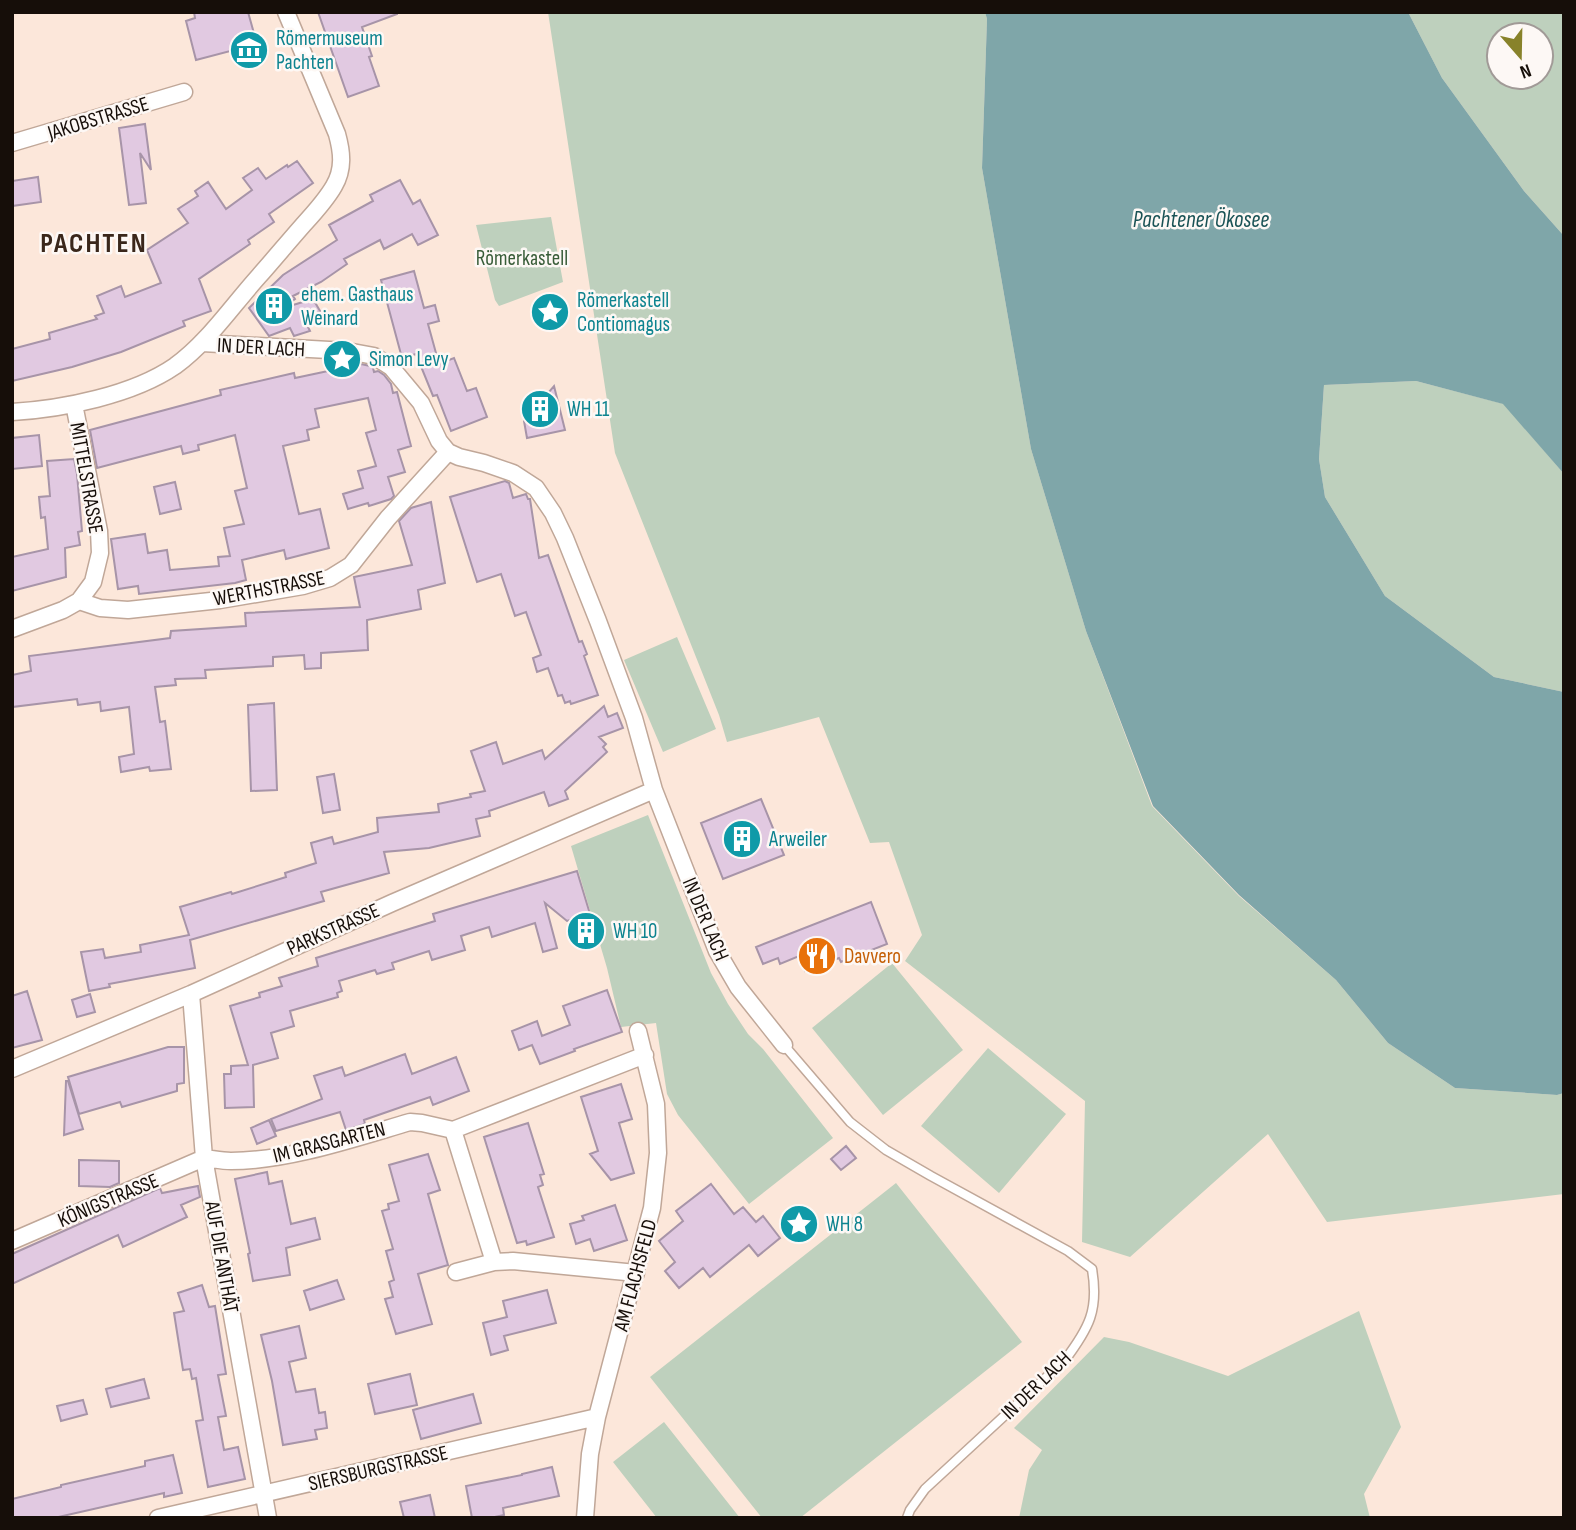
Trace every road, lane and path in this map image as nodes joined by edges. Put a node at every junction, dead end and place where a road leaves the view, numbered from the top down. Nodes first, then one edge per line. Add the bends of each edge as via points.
1 (286, 12) edge
2 (184, 92) dead end
3 (14, 138) edge
4 (202, 344) junction
5 (74, 404) junction
6 (12, 412) edge
7 (447, 452) junction
8 (79, 601) junction
9 (12, 629) edge
10 (654, 790) junction
11 (191, 994) junction
12 (638, 1031) dead end
13 (784, 1045) joint
14 (645, 1055) junction
15 (12, 1069) edge
16 (453, 1130) junction
17 (204, 1158) junction
18 (12, 1241) edge
19 (494, 1262) junction
20 (456, 1272) dead end
21 (636, 1273) junction
22 (597, 1417) junction
23 (264, 1494) junction
24 (158, 1518) edge
25 (268, 1518) edge
26 (585, 1518) edge
27 (907, 1518) edge

1 - 4 street via 342,150 340,169 318,209
2 - 3 street, JAKOBSTRASSE
4 - 5 street via 143,383
4 - 7 street, IN DER LACH via 374,356 391,368 421,403
5 - 6 street
5 - 8 street, MITTELSTRASSE via 100,553 93,582
7 - 8 street, WERTHSTRASSE via 351,565 330,578 220,600 128,610
7 - 10 street, IN DER LACH via 513,472 536,488 553,513 634,718
8 - 9 street
10 - 11 street, PARKSTRASSE
10 - 13 street, IN DER LACH via 717,951 738,987
11 - 15 street, PARKSTRASSE
11 - 17 street, AUF DIE ANTHÄT
12 - 14 street, AM FLACHSFELD
13 - 27 lane, IN DER LACH via 850,1122 886,1150 1069,1251 1092,1269 1093,1311 1065,1360 925,1489
14 - 16 street
14 - 21 street, AM FLACHSFELD via 656,1104 658,1153 652,1208
16 - 17 street, IM GRASGARTEN via 411,1122 265,1158
16 - 19 street
17 - 18 street, KÖNIGSTRASSE
17 - 23 street, AUF DIE ANTHÄT
19 - 20 street
19 - 21 street
21 - 22 street, AM FLACHSFELD
22 - 23 street, SIERSBURGSTRASSE
22 - 26 street, AM FLACHSFELD
23 - 24 street, SIERSBURGSTRASSE
23 - 25 street, AUF DIE ANTHÄT

